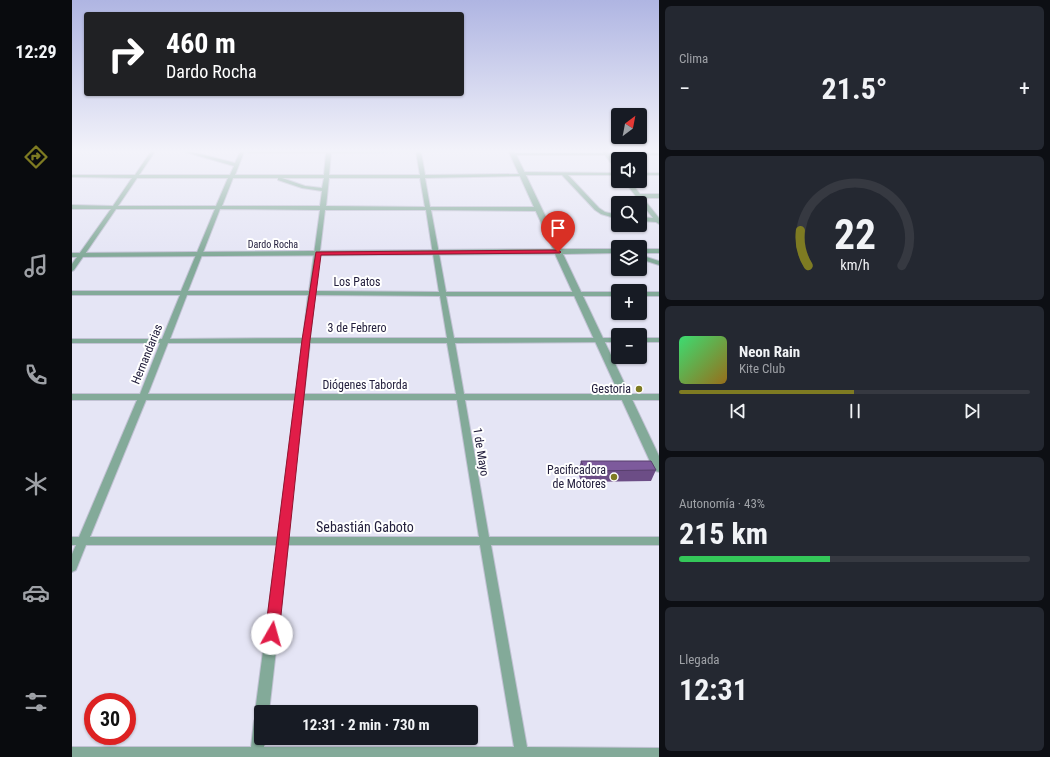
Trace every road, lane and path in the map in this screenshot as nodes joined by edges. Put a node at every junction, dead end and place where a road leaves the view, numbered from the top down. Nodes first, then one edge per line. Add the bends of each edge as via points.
1 (130, 185) edge
2 (228, 185) edge
3 (302, 185) edge
4 (325, 185) edge
5 (423, 185) edge
6 (527, 185) edge
7 (575, 185) edge
8 (633, 188) edge
9 (324, 190) junction
10 (639, 196) edge
11 (647, 196) edge
12 (659, 196) edge
13 (647, 206) edge
14 (72, 207) edge
15 (114, 207) junction
16 (218, 208) junction
17 (322, 208) junction
18 (427, 208) junction
19 (538, 208) junction
20 (611, 215) edge
21 (647, 220) edge
22 (659, 221) edge
23 (611, 251) edge
24 (647, 251) edge
25 (659, 251) edge
26 (436, 252) junction
27 (558, 252) junction
28 (318, 253) junction
29 (72, 254) edge
30 (82, 254) junction
31 (200, 254) junction
32 (647, 259) edge
33 (659, 263) edge
34 (72, 269) edge
35 (72, 293) edge
36 (312, 293) junction
37 (442, 293) junction
38 (578, 293) junction
39 (183, 294) junction
40 (611, 294) edge
41 (647, 294) edge
42 (659, 294) edge
43 (306, 340) junction
44 (450, 340) junction
45 (599, 340) junction
46 (611, 340) edge
47 (647, 340) edge
48 (659, 340) edge
49 (72, 341) edge
50 (165, 341) junction
51 (143, 396) junction
52 (72, 397) edge
53 (460, 397) junction
54 (627, 397) junction
55 (659, 397) edge
56 (300, 398) junction
57 (658, 463) edge
58 (484, 540) junction
59 (77, 541) edge
60 (284, 541) junction
61 (659, 541) edge
62 (72, 567) edge
63 (263, 705) edge
64 (258, 745) edge
65 (72, 754) edge
66 (257, 755) edge
67 (522, 755) edge
68 (659, 755) edge

1 - 15 street
2 - 16 street, Hernandarias
3 - 9 street
4 - 9 street
5 - 18 street, 1 de Mayo
6 - 19 street
7 - 20 street via 597,209
8 - 10 street
9 - 17 street
11 - 12 street
13 - 22 street
14 - 15 street
15 - 16 street
15 - 30 street
16 - 17 street
16 - 31 street, Hernandarias
17 - 18 street
17 - 28 street
18 - 19 street
18 - 26 street, 1 de Mayo
19 - 27 street
21 - 22 street
23 - 27 street, Dardo Rocha
24 - 25 street
26 - 27 street, Dardo Rocha
26 - 28 street, Dardo Rocha
26 - 37 street, 1 de Mayo
27 - 38 street
28 - 31 street, Dardo Rocha
28 - 36 street
29 - 30 street, Dardo Rocha
30 - 31 street, Dardo Rocha
30 - 34 street
31 - 39 street, Hernandarias
32 - 33 street
35 - 39 street, Los Patos
36 - 37 street, Los Patos
36 - 39 street, Los Patos
36 - 43 street
37 - 38 street, Los Patos
37 - 44 street, 1 de Mayo
38 - 40 street, Los Patos
38 - 45 street
39 - 50 street, Hernandarias
41 - 42 street
43 - 44 street, 3 de Febrero
43 - 50 street, 3 de Febrero
43 - 56 street
44 - 45 street, 3 de Febrero
44 - 53 street, 1 de Mayo
45 - 46 street, 3 de Febrero
45 - 54 street
47 - 48 street
49 - 50 street, 3 de Febrero
50 - 51 street, Hernandarias
51 - 52 street, Diógenes Taborda
51 - 56 street, Diógenes Taborda
51 - 59 street, Hernandarias
53 - 54 street, Diógenes Taborda
53 - 56 street, Diógenes Taborda
53 - 58 street, 1 de Mayo
54 - 55 street, Diógenes Taborda
54 - 57 street
56 - 60 street
58 - 60 street, Sebastián Gaboto
58 - 61 street, Sebastián Gaboto
58 - 67 street, 1 de Mayo
59 - 60 street, Sebastián Gaboto
59 - 62 street, Hernandarias
60 - 63 street
64 - 66 street
65 - 66 street
66 - 67 street
67 - 68 street

